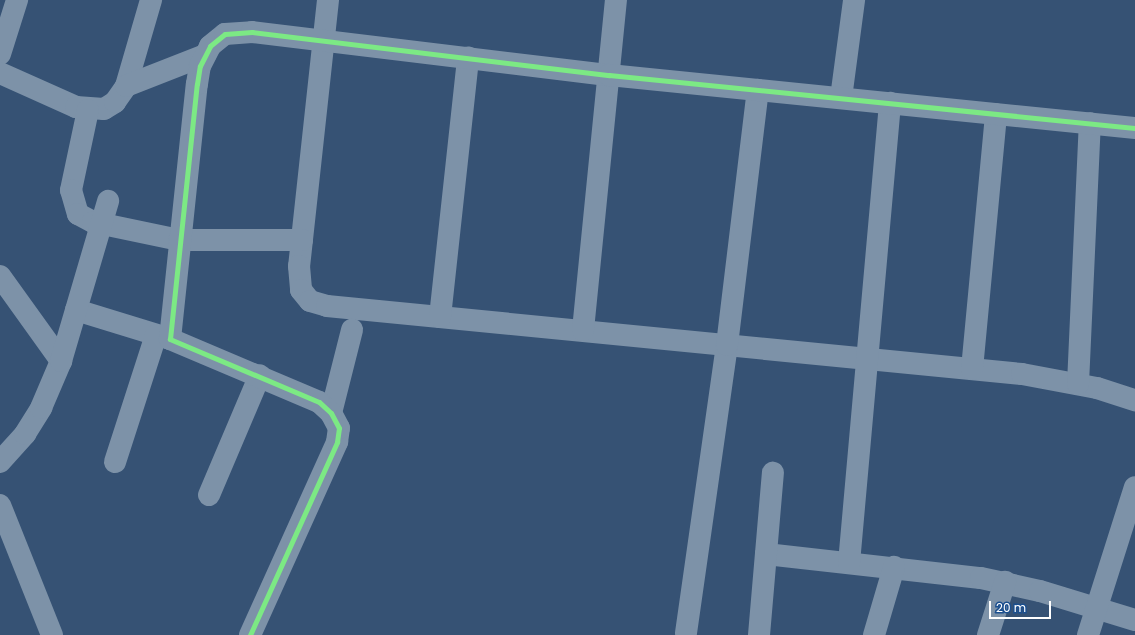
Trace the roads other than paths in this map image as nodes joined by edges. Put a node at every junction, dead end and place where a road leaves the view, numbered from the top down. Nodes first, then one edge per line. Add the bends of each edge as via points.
1 (17, 0) edge
2 (151, 0) edge
3 (328, 0) edge
4 (616, 0) edge
5 (854, 0) edge
6 (323, 41) junction
7 (0, 54) edge
8 (205, 55) junction
9 (468, 58) junction
10 (0, 72) edge
11 (609, 75) junction
12 (126, 86) junction
13 (758, 90) junction
14 (841, 98) junction
15 (890, 103) junction
16 (88, 110) junction
17 (996, 114) junction
18 (1090, 123) junction
19 (1135, 128) edge
20 (108, 201) dead end
21 (102, 223) junction
22 (180, 240) junction
23 (302, 240) junction
24 (0, 276) edge
25 (76, 310) junction
26 (440, 317) junction
27 (352, 330) dead end
28 (583, 330) junction
29 (163, 337) junction
30 (727, 345) junction
31 (868, 359) junction
32 (61, 361) junction
33 (972, 369) junction
34 (260, 376) junction
35 (1078, 384) junction
36 (1135, 400) edge
37 (331, 413) junction
38 (0, 462) edge
39 (116, 462) dead end
40 (773, 473) dead end
41 (1135, 487) edge
42 (209, 495) dead end
43 (0, 505) edge
44 (766, 554) junction
45 (850, 563) junction
46 (894, 567) junction
47 (1004, 582) junction
48 (1096, 609) junction
49 (1135, 620) edge
50 (686, 633) dead end
51 (52, 635) edge
52 (250, 635) edge
53 (759, 635) edge
54 (874, 635) edge
55 (988, 635) edge
56 (1088, 635) edge

1 - 7 street
2 - 12 street
3 - 6 street
4 - 11 street
5 - 14 street
6 - 8 street via 236,32 217,40
6 - 9 street
6 - 23 street
8 - 12 street
8 - 22 street via 197,84
9 - 11 street
9 - 26 street
10 - 16 street via 76,107
11 - 13 street
11 - 28 street
12 - 16 street via 122,95 110,106
13 - 14 street
13 - 30 street
14 - 15 street
15 - 17 street
15 - 31 street
16 - 21 street via 71,190 78,214
17 - 18 street
17 - 33 street
18 - 19 street
18 - 35 street
20 - 21 street
21 - 22 street
21 - 25 street
22 - 23 street
22 - 29 street
23 - 26 street via 300,284 305,296 310,300 327,306
24 - 32 street
25 - 29 street
25 - 32 street
26 - 28 street
27 - 37 street
28 - 30 street
29 - 34 street
29 - 39 street
30 - 31 street
30 - 50 street
31 - 33 street
31 - 45 street
32 - 38 street via 41,408 25,434
33 - 35 street
34 - 37 street via 319,402
34 - 42 street
35 - 36 street
37 - 52 street via 339,428 337,442
40 - 44 street
41 - 48 street
43 - 51 street
44 - 45 street
44 - 53 street
45 - 46 street
46 - 47 street
46 - 54 street
47 - 48 street
47 - 55 street
48 - 49 street
48 - 56 street

